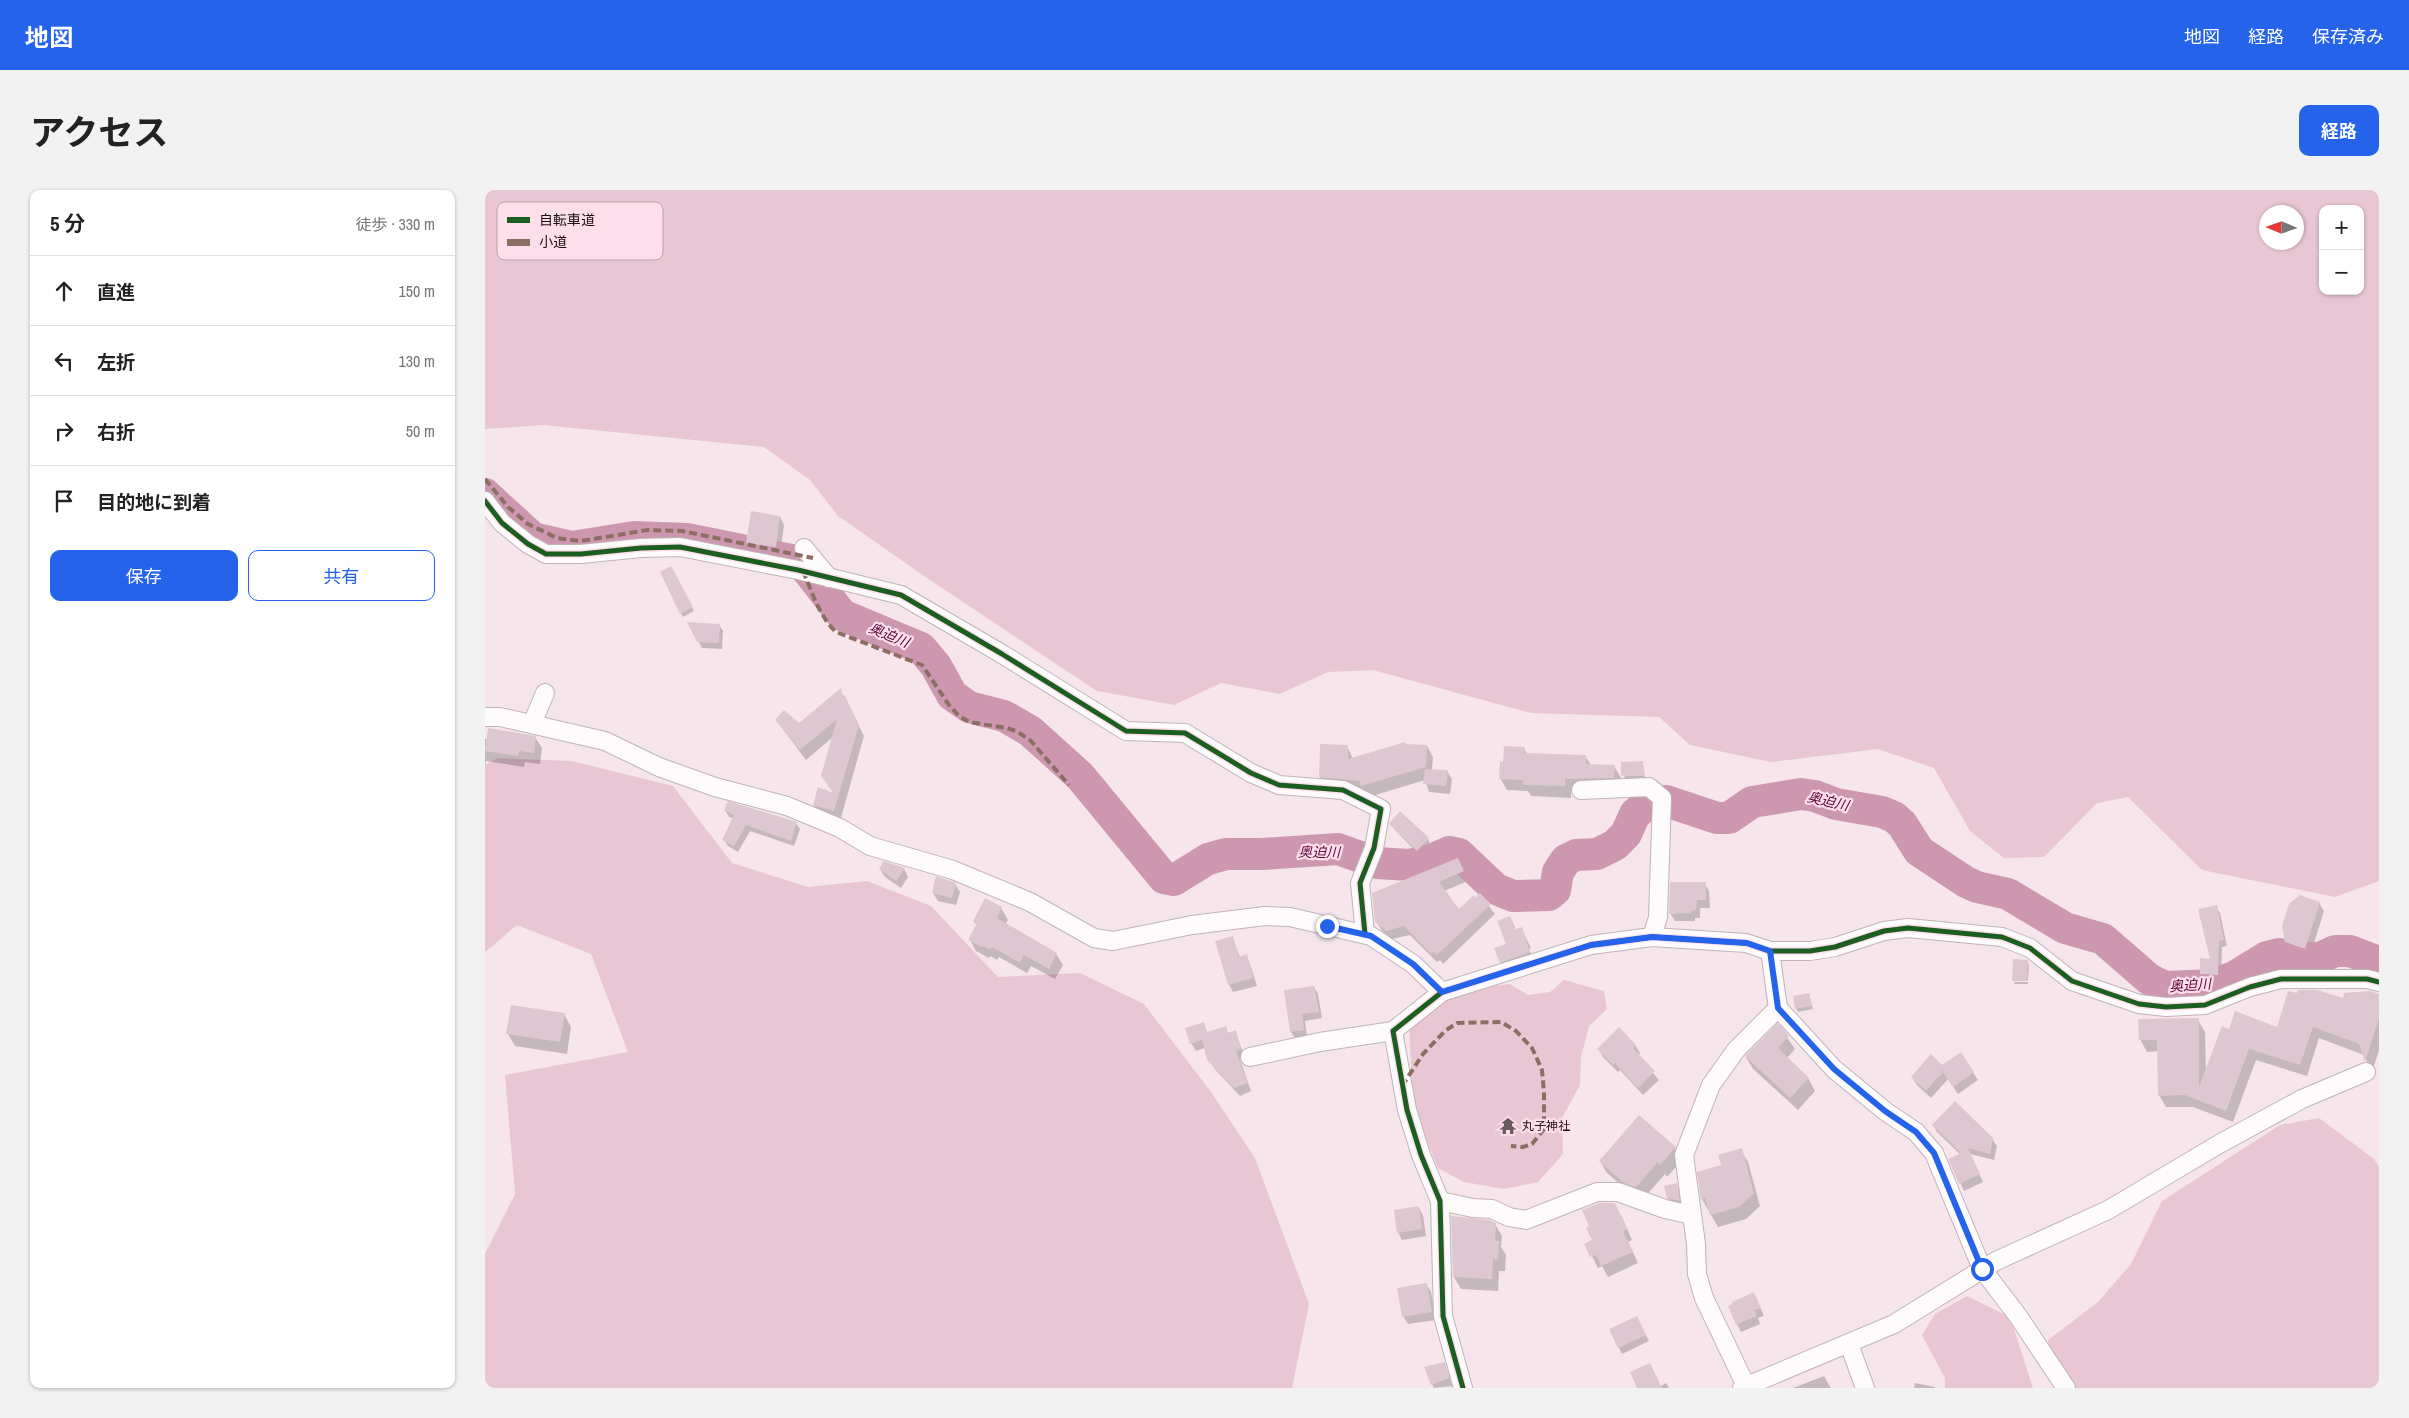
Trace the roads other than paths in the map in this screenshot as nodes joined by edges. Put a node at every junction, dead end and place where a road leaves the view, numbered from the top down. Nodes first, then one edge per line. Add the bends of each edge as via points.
1 (485, 501) edge
2 (804, 548) dead end
3 (829, 578) junction
4 (545, 693) dead end
5 (485, 717) edge
6 (532, 724) junction
7 (1581, 790) dead end
8 (1365, 934) junction
9 (1652, 937) junction
10 (1770, 951) junction
11 (2379, 982) edge
12 (1442, 992) junction
13 (1778, 1008) junction
14 (1393, 1031) junction
15 (1250, 1057) dead end
16 (2372, 1069) edge
17 (1440, 1201) junction
18 (1692, 1215) junction
19 (1982, 1269) junction
20 (1849, 1344) junction
21 (1752, 1385) edge
22 (1463, 1388) edge
23 (1865, 1388) edge
24 (2066, 1388) edge

1 - 3 street via 503,523 546,554 680,547
2 - 3 street
3 - 8 street via 901,596 1126,731 1185,733 1279,785 1343,790 1381,809 1374,848 1359,883
4 - 6 street
5 - 6 street
6 - 8 street via 605,741 659,767 715,787 787,806 840,828 871,846 953,870 1030,902 1093,938 1113,941 1192,925 1265,916 1290,917
7 - 9 street via 1649,788 1662,798 1658,917
8 - 12 street via 1413,964
9 - 10 street via 1747,943
9 - 12 street via 1591,945
10 - 11 street via 1835,947 1884,931 1908,928 2002,937 2030,948 2072,980 2139,1004 2166,1007 2205,1005 2250,986 2281,979 2367,979
10 - 13 street
12 - 14 street
13 - 18 street via 1736,1050 1711,1085 1684,1155
13 - 19 street via 1834,1069 1916,1132 1934,1153
14 - 15 street
14 - 17 street via 1407,1110
16 - 19 street via 2302,1099 2109,1210
17 - 18 street via 1492,1209 1526,1220 1597,1192 1618,1192
17 - 22 street via 1443,1316
18 - 21 street via 1697,1274 1704,1298
19 - 20 street via 1894,1324
19 - 24 street
20 - 21 street
20 - 23 street

